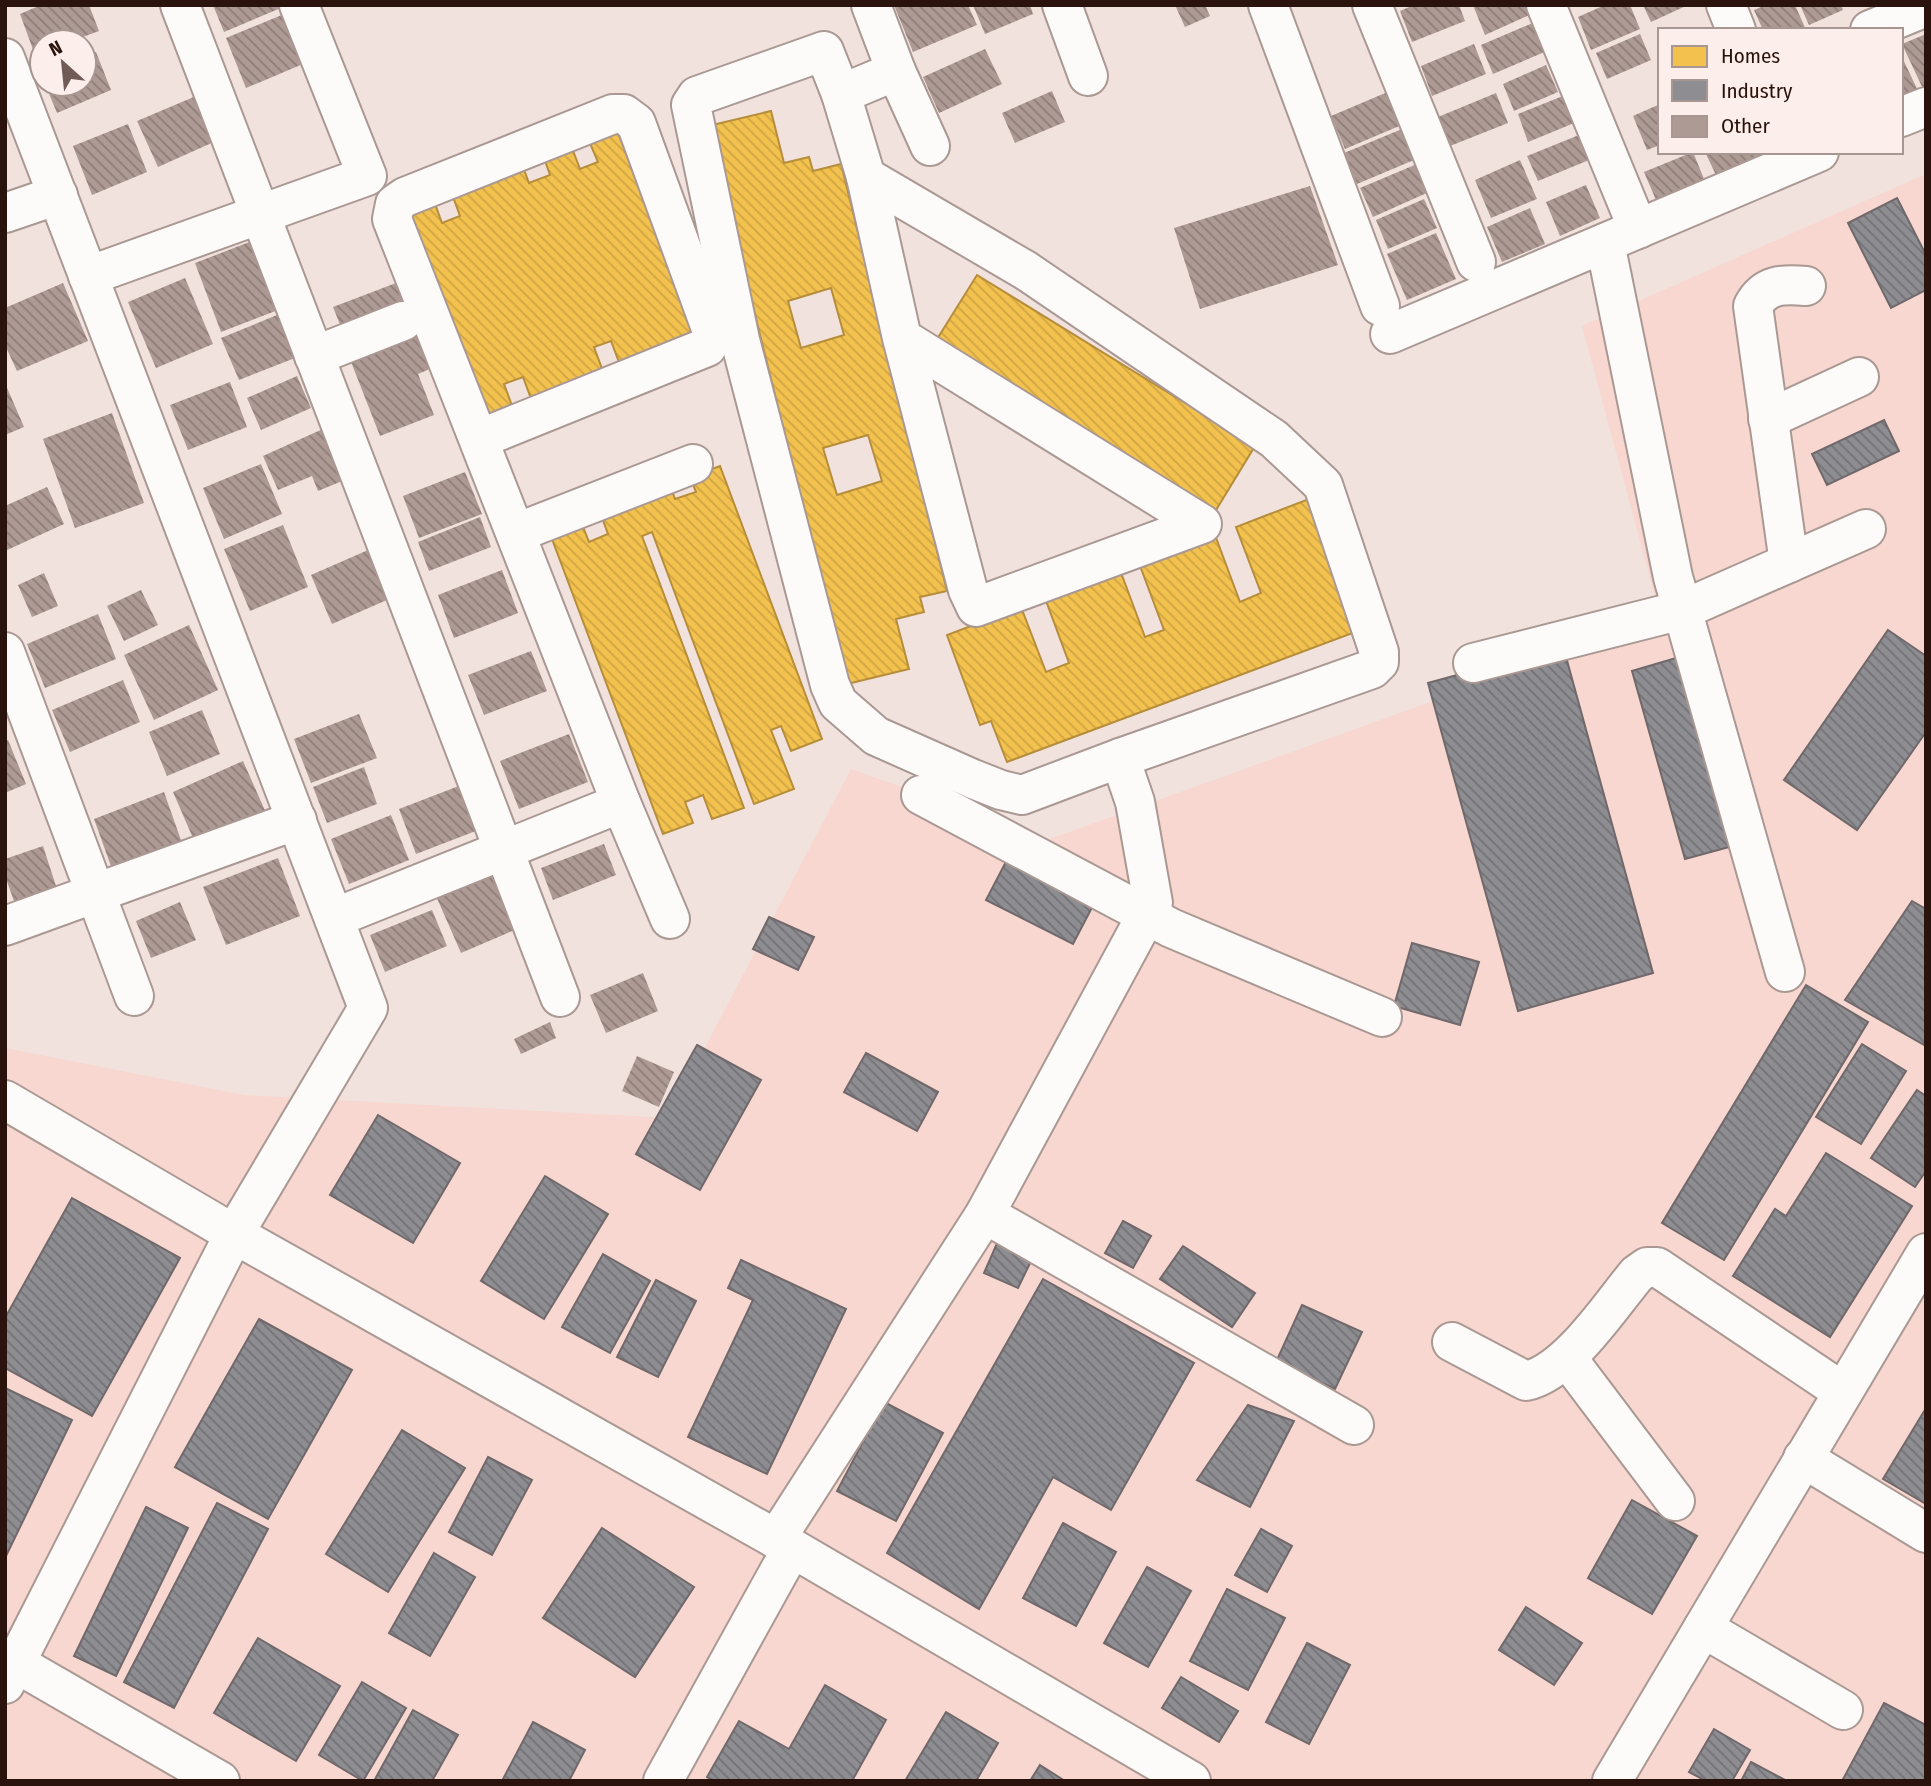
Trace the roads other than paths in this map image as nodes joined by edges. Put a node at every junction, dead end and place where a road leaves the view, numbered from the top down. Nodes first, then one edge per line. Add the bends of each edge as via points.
1 (180, 5) edge
2 (299, 5) edge
3 (1062, 5) edge
4 (1268, 5) edge
5 (1372, 5) edge
6 (1546, 5) edge
7 (1726, 5) edge
8 (1914, 9) edge
9 (876, 17) edge
10 (1735, 28) edge
11 (1874, 28) edge
12 (824, 51) junction
13 (5, 58) edge
14 (896, 71) junction
15 (1088, 76) dead end
16 (841, 94) junction
17 (1926, 107) edge
18 (1903, 116) edge
19 (930, 146) dead end
20 (1799, 156) edge
21 (866, 177) junction
22 (58, 195) junction
23 (5, 213) edge
24 (260, 215) junction
25 (1621, 236) junction
26 (1476, 262) dead end
27 (89, 276) junction
28 (1806, 286) dead end
29 (403, 321) dead end
30 (902, 338) junction
31 (314, 356) junction
32 (1859, 377) dead end
33 (1768, 419) junction
34 (479, 439) junction
35 (693, 464) dead end
36 (1866, 529) dead end
37 (516, 533) junction
38 (1789, 563) junction
39 (1685, 619) junction
40 (5, 652) edge
41 (1473, 663) dead end
42 (1120, 758) junction
43 (921, 795) dead end
44 (621, 803) junction
45 (297, 820) junction
46 (504, 851) junction
47 (96, 893) junction
48 (1147, 914) junction
49 (334, 918) junction
50 (670, 919) dead end
51 (5, 926) edge
52 (1785, 972) dead end
53 (134, 996) dead end
54 (560, 997) dead end
55 (1381, 1017) dead end
56 (5, 1100) edge
57 (985, 1214) junction
58 (233, 1234) junction
59 (1926, 1253) edge
60 (1452, 1342) dead end
61 (1567, 1358) junction
62 (1843, 1392) junction
63 (1354, 1425) dead end
64 (1803, 1458) junction
65 (1675, 1502) dead end
66 (1926, 1533) edge
67 (784, 1543) junction
68 (1703, 1628) junction
69 (9, 1668) edge
70 (1843, 1710) dead end
71 (1185, 1779) edge
72 (220, 1781) edge
73 (663, 1781) edge
74 (1612, 1781) edge

1 - 24 street
2 - 24 street via 367,176
3 - 15 street
4 - 25 street via 1385,320
5 - 26 street
6 - 25 street
7 - 10 street
8 - 11 street
9 - 12 street
9 - 14 street
12 - 16 street
12 - 42 street via 696,96 691,105 740,340 830,685 838,704 876,736 1001,790 1022,795
13 - 22 street
14 - 16 street
14 - 19 street
16 - 21 street
17 - 18 street
20 - 25 street
21 - 30 street
21 - 42 street via 1037,277 1274,439 1323,485 1379,662 1372,669
22 - 23 street
22 - 27 street
24 - 27 street
24 - 31 street
25 - 39 street via 1673,577
27 - 45 street
28 - 33 street via 1771,288 1759,295 1753,306
29 - 31 street
30 - 30 street via 976,607 1202,524
31 - 46 street
32 - 33 street
33 - 38 street
34 - 34 street via 707,347 713,334 636,123 624,114 613,114 395,204 392,219
34 - 37 street
35 - 37 street
36 - 38 street
37 - 44 street
38 - 39 street
39 - 41 street
39 - 52 street
40 - 47 street
42 - 48 street via 1135,802 1153,903
43 - 48 street
44 - 46 street
44 - 50 street
45 - 47 street
45 - 49 street
46 - 49 street
46 - 54 street
47 - 51 street
47 - 53 street
48 - 55 street
48 - 57 street
49 - 58 street via 368,1008
56 - 58 street
57 - 63 street
57 - 67 street
58 - 67 street
58 - 69 street
59 - 62 street
60 - 61 street via 1526,1381 1540,1378
61 - 62 street via 1637,1274 1657,1267
61 - 65 street
62 - 64 street
64 - 66 street
64 - 68 street
67 - 71 street
67 - 73 street
68 - 70 street
68 - 74 street
69 - 72 street

